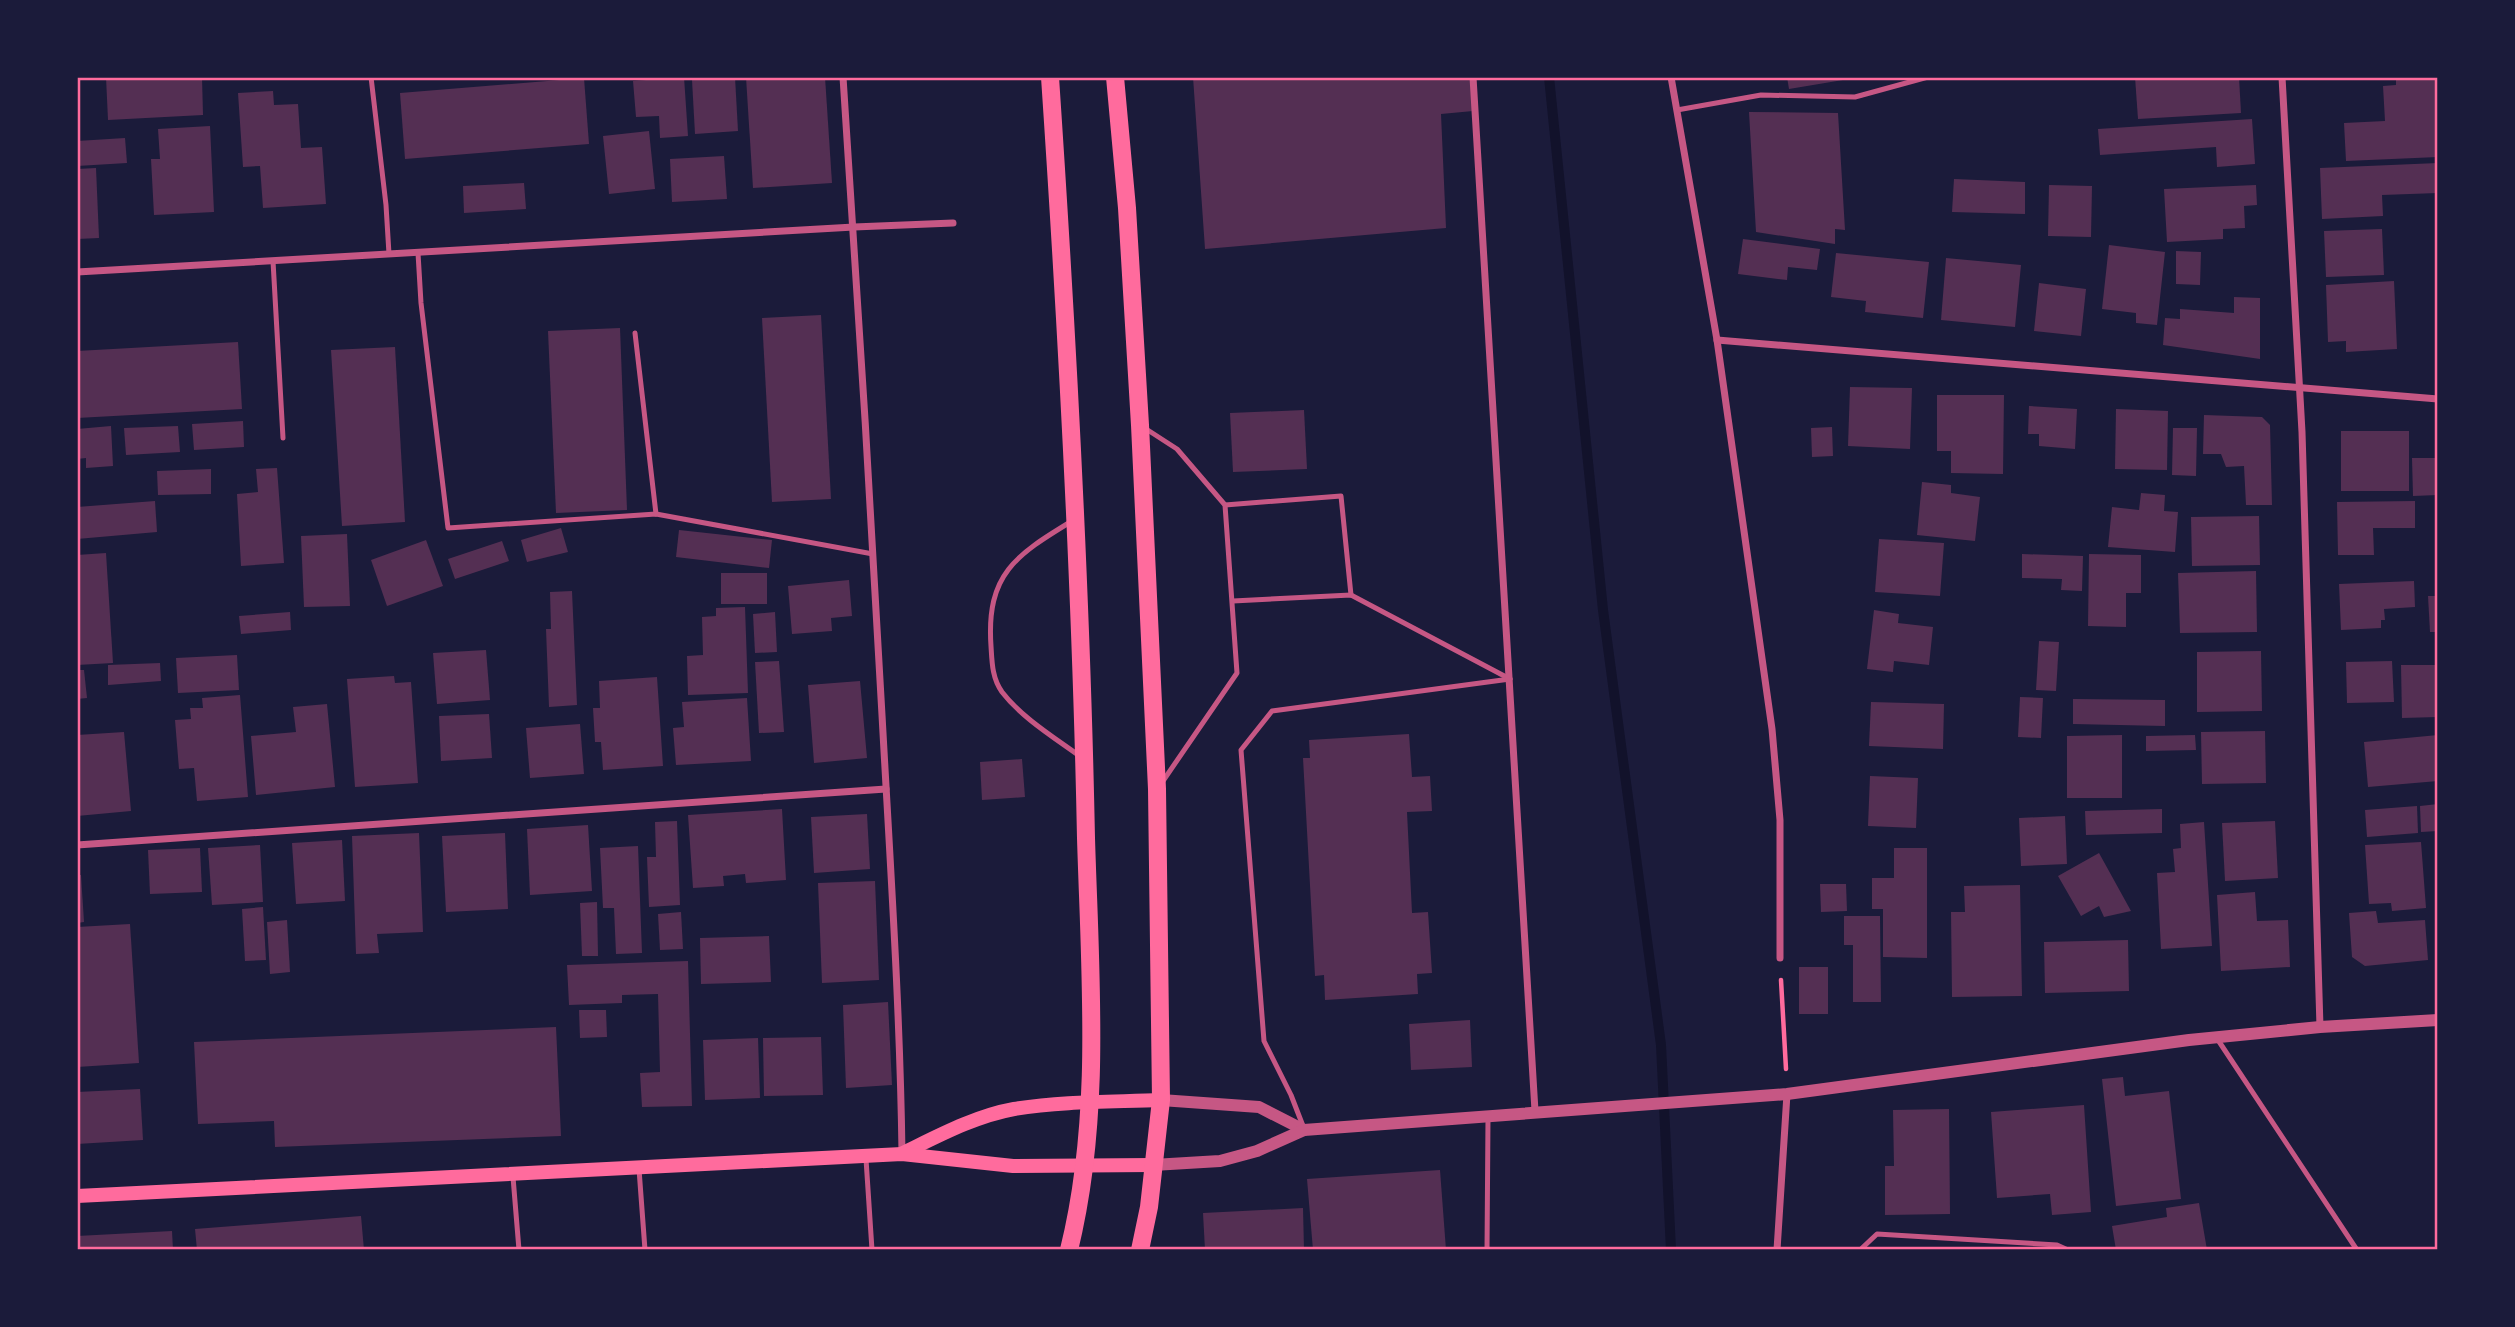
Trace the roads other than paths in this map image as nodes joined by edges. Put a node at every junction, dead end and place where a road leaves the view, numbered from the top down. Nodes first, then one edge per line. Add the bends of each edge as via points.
1 (371, 77) edge
2 (843, 77) edge
3 (1050, 77) edge
4 (1115, 77) edge
5 (1472, 77) edge
6 (1671, 77) edge
7 (1927, 77) edge
8 (2282, 77) edge
9 (1676, 110) junction
10 (953, 223) dead end
11 (854, 227) junction
12 (418, 253) junction
13 (388, 254) junction
14 (273, 261) junction
15 (77, 272) edge
16 (635, 333) dead end
17 (1717, 340) junction
18 (2299, 387) junction
19 (2438, 399) edge
20 (1140, 425) junction
21 (283, 438) dead end
22 (1225, 505) junction
23 (656, 514) junction
24 (1075, 520) junction
25 (873, 554) junction
26 (1351, 595) junction
27 (1233, 601) junction
28 (1510, 679) junction
29 (1085, 760) junction
30 (886, 789) junction
31 (1157, 789) junction
32 (77, 845) edge
33 (1780, 958) road end
34 (2438, 1020) edge
35 (2320, 1027) junction
36 (2216, 1037) junction
37 (1787, 1094) junction
38 (1161, 1100) junction
39 (1090, 1102) junction
40 (1535, 1111) junction
41 (1488, 1118) junction
42 (1304, 1130) junction
43 (902, 1154) junction
44 (866, 1156) junction
45 (1153, 1165) junction
46 (1083, 1166) junction
47 (638, 1167) junction
48 (513, 1174) junction
49 (77, 1196) edge
50 (519, 1250) edge
51 (645, 1250) edge
52 (872, 1250) edge
53 (1069, 1250) edge
54 (1140, 1250) edge
55 (1487, 1250) edge
56 (1777, 1250) edge
57 (1860, 1250) edge
58 (2068, 1250) edge
59 (2357, 1250) edge

1 - 13 lane
2 - 11 street
3 - 24 main road
4 - 20 main road
5 - 28 street
6 - 9 street
7 - 9 lane via 1855,97 1761,95
8 - 18 street
9 - 17 street
10 - 11 street
11 - 12 street
11 - 25 street
12 - 13 street
12 - 23 lane via 448,528
13 - 14 street
14 - 15 street
14 - 21 lane
16 - 23 lane
17 - 18 street
17 - 33 street via 1772,729 1780,820
18 - 19 street
18 - 35 street
20 - 22 lane via 1177,449
20 - 31 main road
22 - 26 lane via 1341,496
22 - 27 lane
23 - 25 lane
24 - 29 main road
24 - 29 lane via 1014,561 1000,580 991,607 990,637 993,671 1001,691
25 - 30 street
26 - 27 lane
26 - 28 lane
27 - 31 lane via 1237,673
28 - 40 street
28 - 42 lane via 1272,711 1241,750 1264,1041
29 - 39 main road
30 - 32 street
30 - 43 street
31 - 38 main road
34 - 35 street
35 - 36 street
36 - 37 street
36 - 59 lane
37 - 40 street
37 - 56 street
38 - 39 main road
38 - 42 street via 1259,1107
38 - 45 main road
39 - 43 main road via 1013,1109
39 - 46 main road
40 - 41 street
41 - 42 street
41 - 55 lane
42 - 45 street via 1257,1152 1220,1161
43 - 44 main road
43 - 46 main road via 1013,1166
44 - 47 main road
44 - 52 lane
45 - 46 main road
45 - 54 main road
46 - 53 main road
47 - 48 main road
47 - 51 lane
48 - 49 main road
48 - 50 lane
57 - 58 lane via 1877,1234 2057,1245

